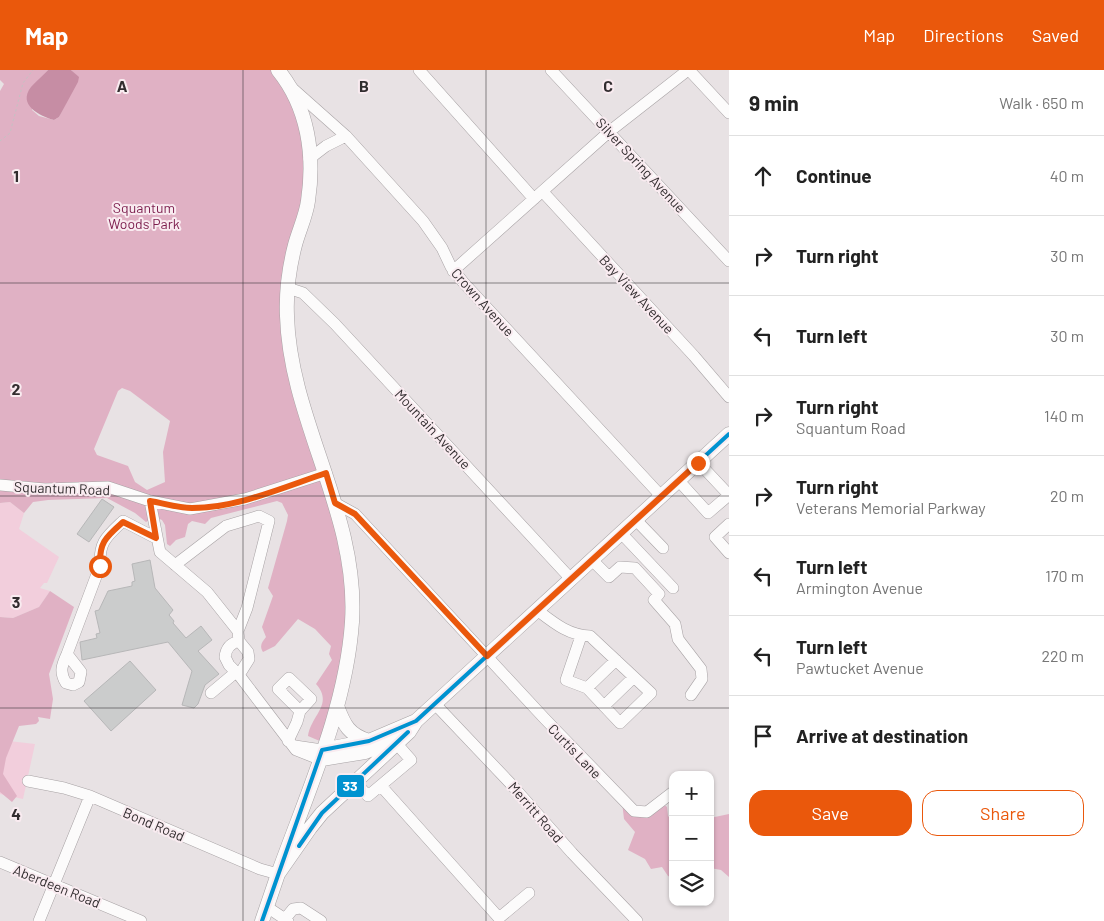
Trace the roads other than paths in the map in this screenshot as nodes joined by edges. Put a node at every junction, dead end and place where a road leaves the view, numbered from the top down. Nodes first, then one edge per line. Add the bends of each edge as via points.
1 (278, 70) edge
2 (419, 70) edge
3 (551, 70) edge
4 (689, 70) edge
5 (288, 85) junction
6 (729, 113) edge
7 (610, 131) junction
8 (346, 136) junction
9 (309, 159) junction
10 (539, 195) junction
11 (729, 261) edge
12 (453, 271) junction
13 (288, 288) junction
14 (729, 398) edge
15 (729, 434) edge
16 (698, 463) junction
17 (326, 473) junction
18 (679, 481) junction
19 (0, 485) edge
20 (662, 496) junction
21 (150, 501) junction
22 (335, 503) junction
23 (636, 520) junction
24 (729, 524) edge
25 (621, 533) junction
26 (156, 538) junction
27 (663, 548) dead end
28 (729, 553) edge
29 (592, 560) junction
30 (175, 565) junction
31 (571, 579) junction
32 (673, 588) dead end
33 (537, 610) junction
34 (239, 636) junction
35 (581, 636) junction
36 (67, 654) dead end
37 (487, 656) junction
38 (616, 660) junction
39 (237, 674) junction
40 (634, 677) junction
41 (587, 688) junction
42 (211, 694) dead end
43 (691, 695) dead end
44 (435, 704) junction
45 (337, 706) junction
46 (604, 706) junction
47 (300, 711) dead end
48 (412, 726) junction
49 (369, 740) junction
50 (291, 743) junction
51 (396, 744) junction
52 (321, 754) junction
53 (28, 782) dead end
54 (354, 782) junction
55 (380, 786) junction
56 (669, 795) edge
57 (90, 796) junction
58 (0, 862) edge
59 (278, 874) junction
60 (53, 883) junction
61 (529, 893) dead end
62 (267, 907) junction
63 (286, 920) edge
64 (39, 921) edge
65 (141, 921) edge
66 (262, 921) edge
67 (321, 921) edge
68 (637, 921) edge

1 - 5 main road
2 - 10 street, Bay View Avenue
3 - 7 street, Silver Spring Avenue
4 - 6 street
4 - 7 street
5 - 8 street, Crown Avenue
5 - 9 main road via 309,134
7 - 10 street
7 - 11 street, Silver Spring Avenue
8 - 9 street
8 - 12 street, Crown Avenue via 423,220
9 - 13 main road via 308,200 294,248
10 - 12 street
10 - 14 street, Bay View Avenue via 694,356
12 - 20 street, Crown Avenue
13 - 17 main road via 290,346
13 - 31 street, Mountain Avenue via 303,293 336,324
15 - 16 main road
16 - 18 main road
16 - 18 street via 728,495 708,514
17 - 21 street, Squantum Road via 218,505 190,508
17 - 22 main road
18 - 20 main road
19 - 21 street, Squantum Road via 108,487
20 - 23 main road
21 - 26 street
22 - 37 street, Curtis Lane via 355,514
22 - 45 main road via 349,562 352,600 350,643
23 - 25 main road
23 - 27 street
24 - 28 street via 715,536
25 - 29 main road
25 - 32 street
26 - 30 street via 160,552
26 - 36 street via 123,522 106,536 99,550 100,566
29 - 31 main road
29 - 43 street via 609,577 620,567 635,568 659,594 654,600 676,624 678,639 701,669 702,679
30 - 34 street via 208,592
30 - 34 street via 226,526 258,516 269,521
31 - 33 main road
33 - 35 street via 558,627
33 - 37 main road
34 - 39 street via 249,659
34 - 39 street via 225,654
35 - 38 street via 590,636
35 - 41 street via 566,680
37 - 44 main road
37 - 56 street, Curtis Lane via 634,811 648,812
38 - 40 street
38 - 41 street
39 - 42 street
39 - 50 street
40 - 46 street
40 - 46 street via 651,693 620,723
41 - 46 street
44 - 48 main road
44 - 68 street, Merritt Road
45 - 49 main road via 348,730
45 - 52 main road
47 - 50 street
48 - 49 main road
48 - 51 main road
48 - 52 main road via 365,752
49 - 52 main road
50 - 52 street
51 - 54 main road
51 - 55 street via 411,760
52 - 59 main road
53 - 57 street, Bond Road
54 - 55 street via 368,796
54 - 59 main road via 322,813
55 - 61 street via 499,918
57 - 59 street, Bond Road
57 - 60 street
58 - 60 street, Aberdeen Road
59 - 62 main road
60 - 64 street
60 - 65 street, Aberdeen Road
62 - 63 street
62 - 66 main road
63 - 67 street via 293,909 301,908

